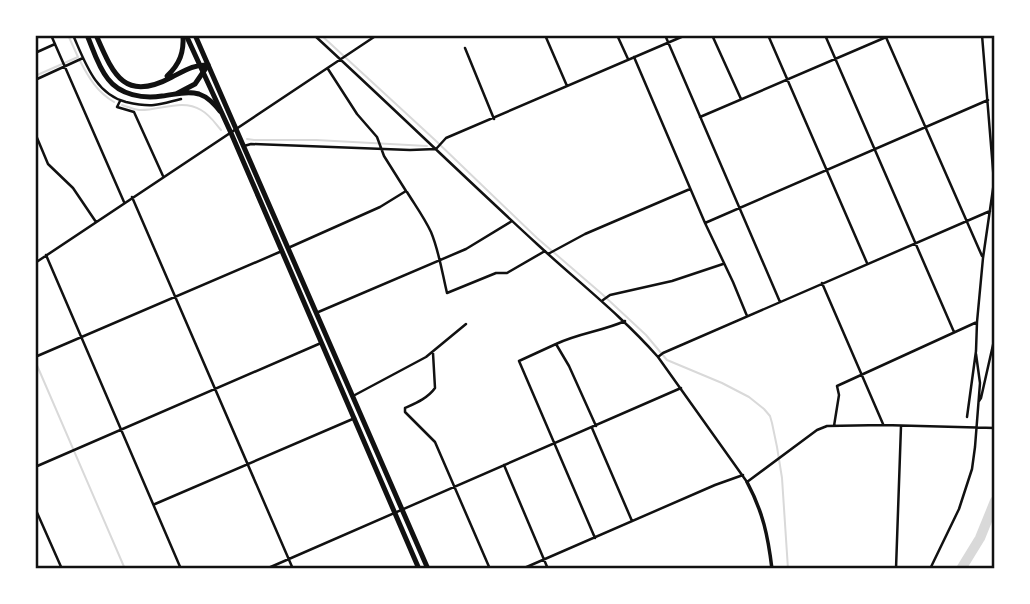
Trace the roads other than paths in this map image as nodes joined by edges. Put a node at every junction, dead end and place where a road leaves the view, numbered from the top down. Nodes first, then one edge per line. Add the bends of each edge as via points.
1 (51, 35) edge
2 (73, 35) edge
3 (87, 35) edge
4 (96, 35) edge
5 (185, 35) edge
6 (197, 35) edge
7 (314, 35) edge
8 (377, 35) edge
9 (545, 35) edge
10 (617, 35) edge
11 (665, 35) edge
12 (686, 35) edge
13 (712, 35) edge
14 (768, 35) edge
15 (825, 35) edge
16 (891, 35) edge
17 (982, 35) edge
18 (886, 36) edge
19 (668, 43) junction
20 (55, 44) junction
21 (465, 48) dead end
22 (35, 54) edge
23 (634, 57) junction
24 (344, 58) junction
25 (81, 59) junction
26 (628, 59) junction
27 (836, 59) junction
28 (64, 64) junction
29 (199, 64) junction
30 (208, 65) junction
31 (328, 69) junction
32 (203, 74) junction
33 (35, 80) edge
34 (788, 80) junction
35 (156, 84) junction
36 (567, 86) junction
37 (176, 94) junction
38 (181, 99) dead end
39 (120, 100) junction
40 (741, 100) junction
41 (988, 100) junction
42 (220, 111) junction
43 (700, 117) junction
44 (494, 118) junction
45 (926, 127) junction
46 (234, 131) junction
47 (35, 133) edge
48 (381, 145) junction
49 (244, 146) junction
50 (439, 146) junction
51 (874, 149) junction
52 (827, 170) junction
53 (163, 176) junction
54 (690, 189) junction
55 (406, 191) junction
56 (132, 197) junction
57 (124, 202) junction
58 (740, 208) junction
59 (990, 211) junction
60 (512, 221) junction
61 (966, 221) junction
62 (96, 222) junction
63 (705, 223) junction
64 (915, 242) junction
65 (285, 249) junction
66 (549, 252) junction
67 (46, 256) junction
68 (983, 258) junction
69 (439, 260) junction
70 (35, 262) edge
71 (867, 263) junction
72 (723, 264) junction
73 (822, 283) junction
74 (175, 297) junction
75 (605, 299) junction
76 (780, 302) junction
77 (316, 313) junction
78 (747, 316) junction
79 (625, 321) junction
80 (976, 322) junction
81 (466, 324) dead end
82 (954, 332) junction
83 (995, 336) edge
84 (80, 337) junction
85 (322, 343) junction
86 (556, 344) junction
87 (975, 351) junction
88 (433, 353) junction
89 (660, 355) junction
90 (35, 357) edge
91 (862, 373) junction
92 (681, 388) junction
93 (216, 390) junction
94 (353, 396) junction
95 (979, 401) junction
96 (967, 417) dead end
97 (355, 418) junction
98 (883, 425) junction
99 (834, 426) junction
100 (901, 426) junction
101 (594, 427) junction
102 (977, 427) junction
103 (995, 428) edge
104 (121, 430) junction
105 (554, 444) junction
106 (247, 464) junction
107 (505, 465) junction
108 (35, 467) edge
109 (743, 475) junction
110 (747, 482) junction
111 (454, 487) junction
112 (154, 504) junction
113 (35, 508) edge
114 (398, 511) junction
115 (632, 522) junction
116 (595, 538) junction
117 (289, 559) junction
118 (544, 559) junction
119 (62, 569) edge
120 (181, 569) edge
121 (266, 569) edge
122 (293, 569) edge
123 (419, 569) edge
124 (428, 569) edge
125 (490, 569) edge
126 (522, 569) edge
127 (548, 569) edge
128 (772, 569) edge
129 (896, 569) edge
130 (930, 569) edge

1 - 20 street
2 - 25 street
3 - 37 highway via 106,78 118,89 143,97
4 - 35 highway via 118,78 137,86
5 - 29 highway
5 - 35 highway via 179,62
6 - 30 highway
7 - 24 street
8 - 24 street
9 - 36 street
10 - 26 street
11 - 19 street
12 - 19 street
13 - 40 street
14 - 34 street
15 - 27 street
16 - 18 street
17 - 41 street
18 - 27 street
18 - 45 street
19 - 23 street
19 - 43 street
20 - 22 street
20 - 28 street
21 - 44 street
23 - 26 street
23 - 54 street
24 - 31 street
24 - 50 street
25 - 28 street
25 - 39 street via 98,85
26 - 36 street
27 - 34 street
27 - 51 street
28 - 33 street
28 - 57 street
29 - 30 highway
29 - 32 highway
29 - 35 highway
30 - 32 highway
30 - 46 highway
31 - 46 street
31 - 48 street
32 - 37 highway
32 - 42 highway
34 - 40 street
34 - 52 street
36 - 44 street
37 - 42 highway via 198,94
38 - 39 street via 153,105
39 - 53 street via 117,107 134,112
40 - 43 street
41 - 45 street
41 - 59 street via 994,182
42 - 46 highway
43 - 58 street
44 - 50 street via 446,138
45 - 51 street
45 - 61 street
46 - 49 highway
46 - 53 street
46 - 65 highway
47 - 62 street via 48,164 73,188
48 - 49 street
48 - 50 street via 410,150
48 - 55 street
49 - 65 highway
50 - 60 street
51 - 52 street
51 - 64 street
52 - 58 street
52 - 71 street
53 - 56 street
54 - 63 street
54 - 66 street
55 - 65 street
55 - 69 street via 425,219
56 - 57 street
56 - 74 street
57 - 62 street
58 - 63 street
58 - 76 street
59 - 61 street
59 - 68 street
60 - 66 street
60 - 69 street
61 - 64 street
61 - 68 street
62 - 67 street
63 - 72 street
64 - 71 street
64 - 82 street
65 - 74 street
65 - 77 highway
65 - 85 highway
66 - 69 street via 508,273 496,273 447,293
66 - 75 street
67 - 70 street
67 - 84 street
68 - 80 street
69 - 77 street
71 - 73 street
72 - 75 street
72 - 78 street
73 - 76 street
73 - 91 street
74 - 84 street
74 - 93 street
75 - 79 street
76 - 78 street
77 - 94 highway
78 - 89 street
79 - 86 street
79 - 89 street
80 - 82 street
80 - 87 street
81 - 88 street
82 - 91 street
83 - 95 street
84 - 90 street
84 - 104 street
85 - 93 street
85 - 97 highway
86 - 101 street
86 - 105 street via 519,361
87 - 95 street
87 - 96 street
88 - 94 street
88 - 111 street via 435,388 405,412 435,442
89 - 92 street
91 - 98 street
91 - 99 street via 837,386
92 - 101 street
92 - 109 street
93 - 104 street
93 - 106 street
94 - 114 highway
95 - 102 street
97 - 106 street
97 - 114 highway
98 - 99 street
98 - 100 street
99 - 110 street via 817,430
100 - 102 street
100 - 129 street
101 - 105 street
101 - 115 street
102 - 103 street
102 - 130 street via 969,481
104 - 108 street
104 - 112 street
105 - 107 street
105 - 116 street
106 - 112 street
106 - 117 street
107 - 111 street
107 - 118 street
109 - 110 street
109 - 115 street
110 - 128 street via 764,520
111 - 114 street
111 - 125 street
112 - 120 street
113 - 119 street
114 - 117 street
114 - 123 highway
114 - 124 highway
115 - 116 street
116 - 118 street
117 - 121 street
117 - 122 street
118 - 126 street
118 - 127 street

